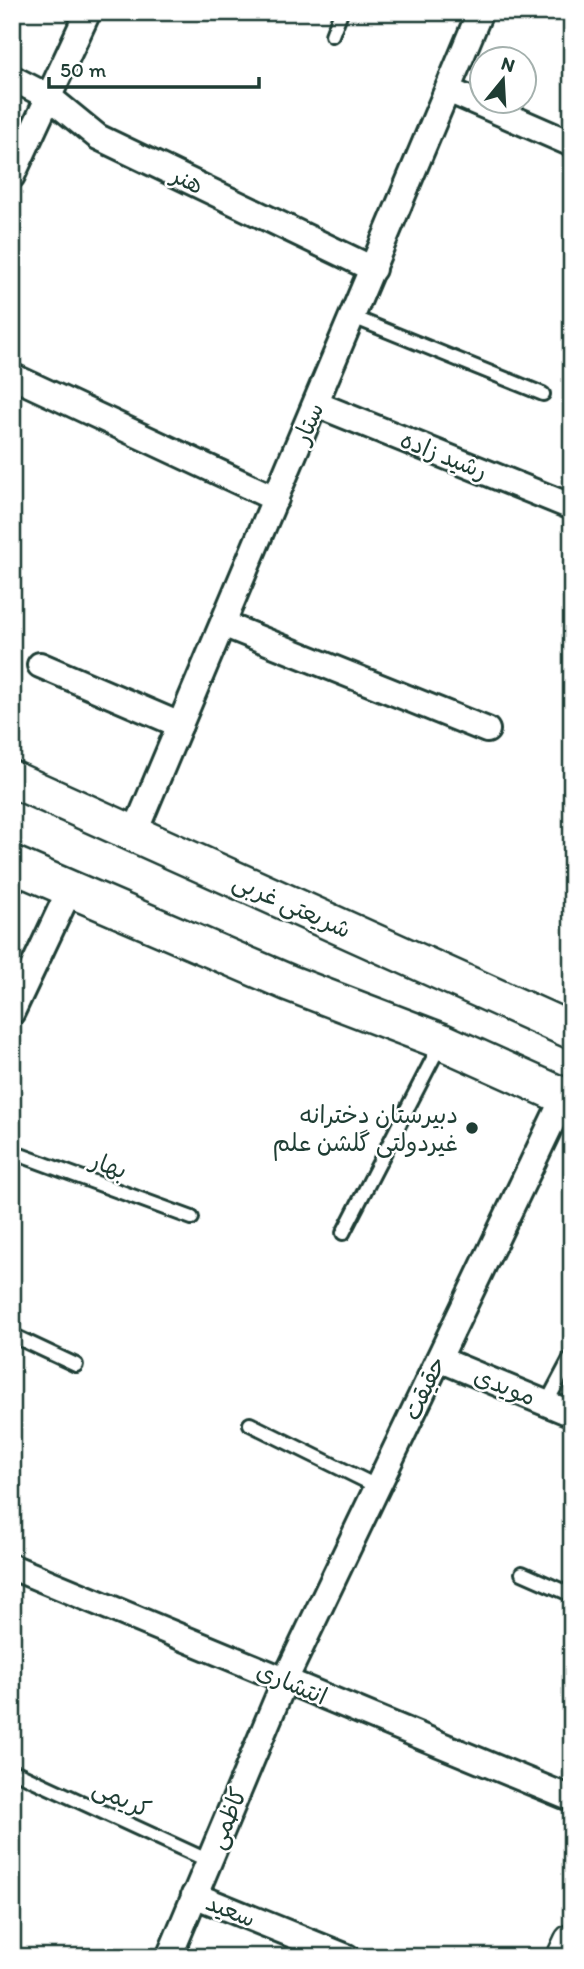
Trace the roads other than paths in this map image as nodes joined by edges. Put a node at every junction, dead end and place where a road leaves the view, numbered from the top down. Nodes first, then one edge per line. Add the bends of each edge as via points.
1 (88, 12) edge
2 (341, 12) edge
3 (480, 12) edge
4 (332, 35) dead end
5 (12, 78) edge
6 (449, 90) junction
7 (49, 97) junction
8 (572, 144) edge
9 (12, 176) edge
10 (373, 269) junction
11 (353, 317) junction
12 (12, 376) edge
13 (543, 394) dead end
14 (316, 404) junction
15 (276, 499) junction
16 (572, 507) edge
17 (223, 624) junction
18 (40, 665) dead end
19 (180, 725) junction
20 (488, 730) dead end
21 (12, 779) edge
22 (134, 834) junction
23 (12, 864) edge
24 (70, 889) junction
25 (12, 1012) edge
26 (572, 1031) edge
27 (441, 1041) junction
28 (568, 1098) edge
29 (12, 1152) edge
30 (191, 1218) dead end
31 (343, 1233) dead end
32 (12, 1335) edge
33 (572, 1355) edge
34 (439, 1359) junction
35 (76, 1365) dead end
36 (547, 1402) junction
37 (572, 1414) edge
38 (250, 1424) dead end
39 (378, 1487) junction
40 (12, 1567) edge
41 (522, 1573) dead end
42 (572, 1595) edge
43 (285, 1680) junction
44 (18, 1773) dead end
45 (572, 1799) edge
46 (209, 1861) junction
47 (194, 1895) junction
48 (572, 1942) edge
49 (169, 1957) edge
50 (346, 1957) edge
51 (565, 1957) edge

1 - 7 street
2 - 4 lane
3 - 6 street, ستار
5 - 7 street, هنر
6 - 8 street
6 - 10 street, ستار
7 - 9 street
7 - 10 street, هنر via 98,136
10 - 11 street, ستار
11 - 13 lane
11 - 14 street, ستار
12 - 15 street
14 - 15 street, ستار
14 - 16 street, رشید زاده
15 - 17 street, ستار
17 - 19 street, ستار
17 - 20 street
18 - 19 street
19 - 22 street, ستار
21 - 22 main road, شریعتی غربی
22 - 26 main road, شریعتی غربی
23 - 24 main road
24 - 25 street
24 - 27 main road via 289,984
27 - 28 main road
27 - 31 lane
28 - 34 street, حقیقت
29 - 30 lane, بهار
32 - 35 lane
33 - 36 lane
34 - 36 street, مویدی
34 - 39 street, حقیقت
36 - 37 street, مویدی
38 - 39 lane
39 - 43 street, حقیقت
40 - 43 street, انتشاری
41 - 42 lane
43 - 45 street, انتشاری
43 - 46 street, کاظمی
44 - 46 lane, کریمی
46 - 47 street, کاظمی
47 - 49 street, کاظمی
47 - 50 street, سعید
48 - 51 main road

